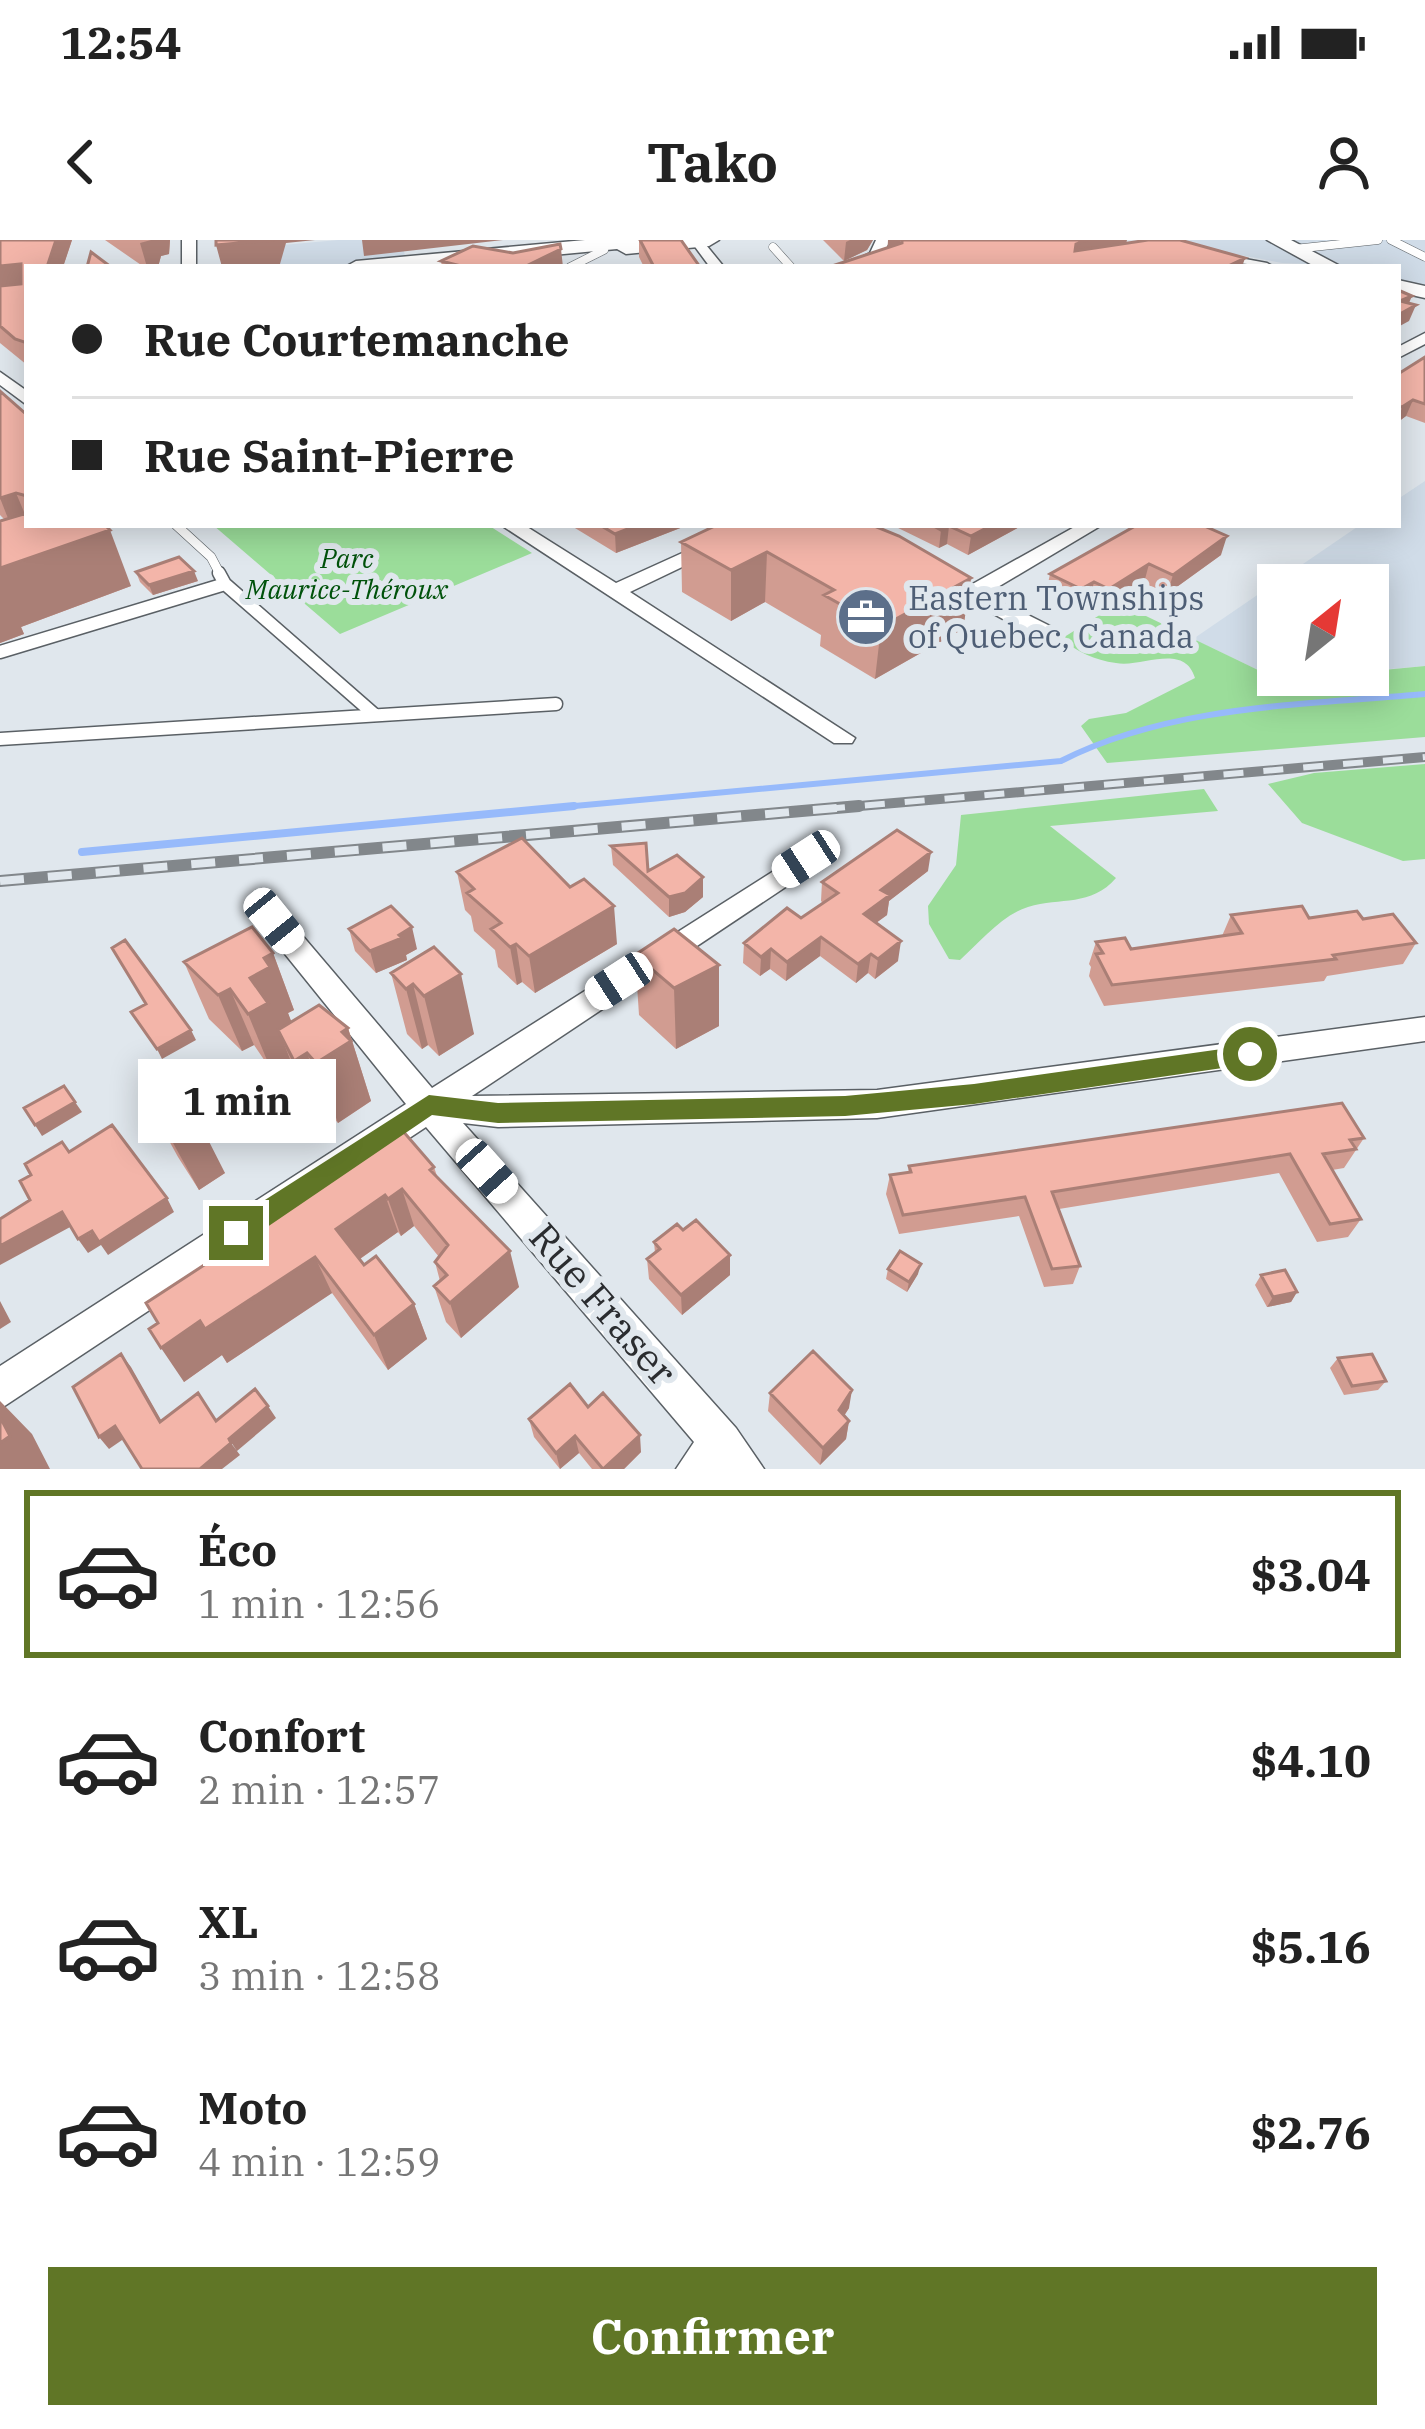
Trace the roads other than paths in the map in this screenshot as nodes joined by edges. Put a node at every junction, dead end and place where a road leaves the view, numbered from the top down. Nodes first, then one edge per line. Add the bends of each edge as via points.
1 (653, 240) edge
2 (709, 240) edge
3 (883, 240) edge
4 (1378, 240) edge
5 (1391, 240) edge
6 (696, 241) edge
7 (1285, 244) edge
8 (773, 247) dead end
9 (604, 250) junction
10 (1194, 253) edge
11 (1425, 256) edge
12 (389, 264) edge
13 (483, 264) edge
14 (576, 264) edge
15 (715, 264) edge
16 (788, 264) edge
17 (862, 264) edge
18 (1251, 264) edge
19 (1323, 264) edge
20 (0, 377) edge
21 (24, 397) edge
22 (179, 528) edge
23 (516, 528) edge
24 (753, 528) edge
25 (1087, 528) edge
26 (912, 565) edge
27 (225, 584) junction
28 (614, 592) junction
29 (970, 594) junction
30 (1044, 632) dead end
31 (0, 652) edge
32 (556, 704) dead end
33 (375, 715) junction
34 (843, 738) dead end
35 (0, 739) edge
36 (806, 859) dead end
37 (274, 921) dead end
38 (1425, 1029) edge
39 (429, 1105) junction
40 (0, 1389) edge
41 (721, 1460) edge

1 - 12 main road
2 - 6 main road
3 - 17 street via 879,260
4 - 7 lane
5 - 11 lane
6 - 9 main road
6 - 15 street
7 - 19 street
8 - 16 lane
9 - 13 main road
9 - 14 lane
10 - 18 street
20 - 21 street
22 - 27 lane via 211,556
23 - 28 street
24 - 28 street
25 - 29 street
26 - 29 street
27 - 31 lane
27 - 33 lane
28 - 34 street
29 - 30 street
32 - 33 lane
33 - 35 lane
36 - 39 street
37 - 39 street, Rue Fraser
38 - 39 street via 877,1104 498,1113
39 - 40 street
39 - 41 street, Rue Fraser

